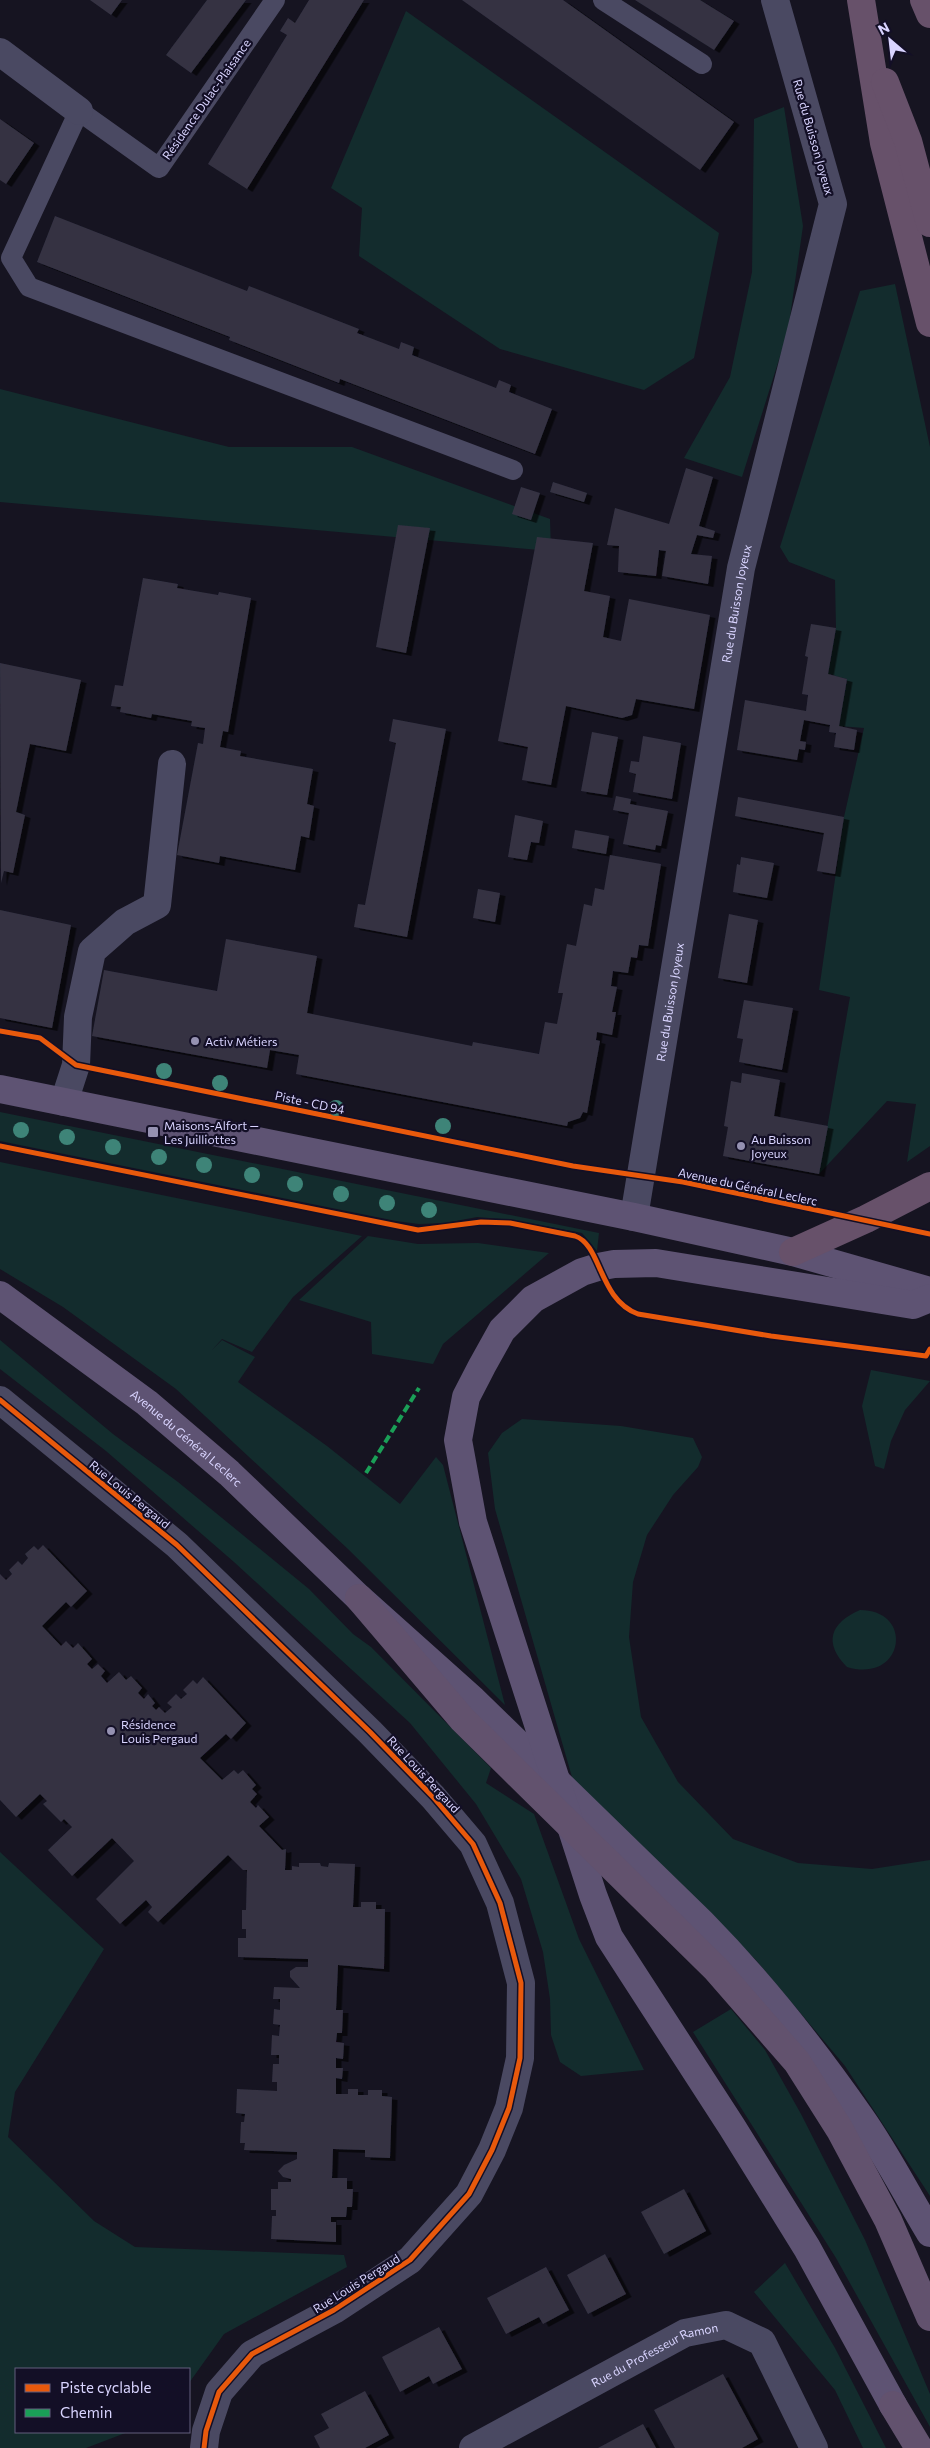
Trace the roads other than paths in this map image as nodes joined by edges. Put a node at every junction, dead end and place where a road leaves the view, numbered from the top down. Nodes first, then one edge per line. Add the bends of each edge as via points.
1 (275, 0) edge
2 (603, 0) edge
3 (775, 0) edge
4 (924, 0) edge
5 (862, 12) edge
6 (930, 14) edge
7 (0, 52) edge
8 (702, 64) dead end
9 (79, 111) junction
10 (930, 223) edge
11 (930, 323) edge
12 (513, 470) dead end
13 (172, 764) dead end
14 (0, 1089) edge
15 (64, 1102) junction
16 (930, 1186) edge
17 (634, 1217) junction
18 (793, 1252) junction
19 (930, 1291) edge
20 (0, 1296) edge
21 (930, 1298) edge
22 (0, 1400) edge
23 (359, 1598) junction
24 (930, 2233) edge
25 (930, 2317) edge
26 (893, 2405) junction
27 (204, 2448) edge
28 (473, 2448) edge
29 (814, 2448) edge
30 (909, 2448) edge
31 (919, 2448) edge

1 - 9 lane, Résidence Dulac-Plaisance via 159,168
2 - 8 lane
3 - 17 street, Rue du Buisson Joyeux via 833,204 741,568
4 - 6 highway
5 - 10 highway via 908,141
5 - 11 highway via 884,143
7 - 9 street
9 - 12 lane via 11,258 29,287
13 - 15 street via 157,906 125,922 92,951 78,1017 76,1065
14 - 15 main road
15 - 17 main road
16 - 18 highway
17 - 18 main road
18 - 19 main road
20 - 23 main road, Avenue du Général Leclerc via 147,1403 229,1473
21 - 26 main road via 913,1305 648,1263 614,1264 582,1272 533,1299 502,1330 466,1397 458,1440 472,1522 609,1937 807,2248
22 - 27 street, Rue Louis Pergaud via 177,1545 433,1797 473,1844 500,1903 521,1983 520,2058 509,2108 469,2194 410,2260 334,2310 252,2354 219,2392
23 - 24 main road, Avenue du Général Leclerc via 473,1700 738,1959 862,2120
23 - 25 highway via 462,1718 716,1969 797,2062 840,2130 888,2220
26 - 30 street
26 - 31 highway
28 - 29 street, Rue du Professeur Ramon via 685,2333 726,2325 762,2342

